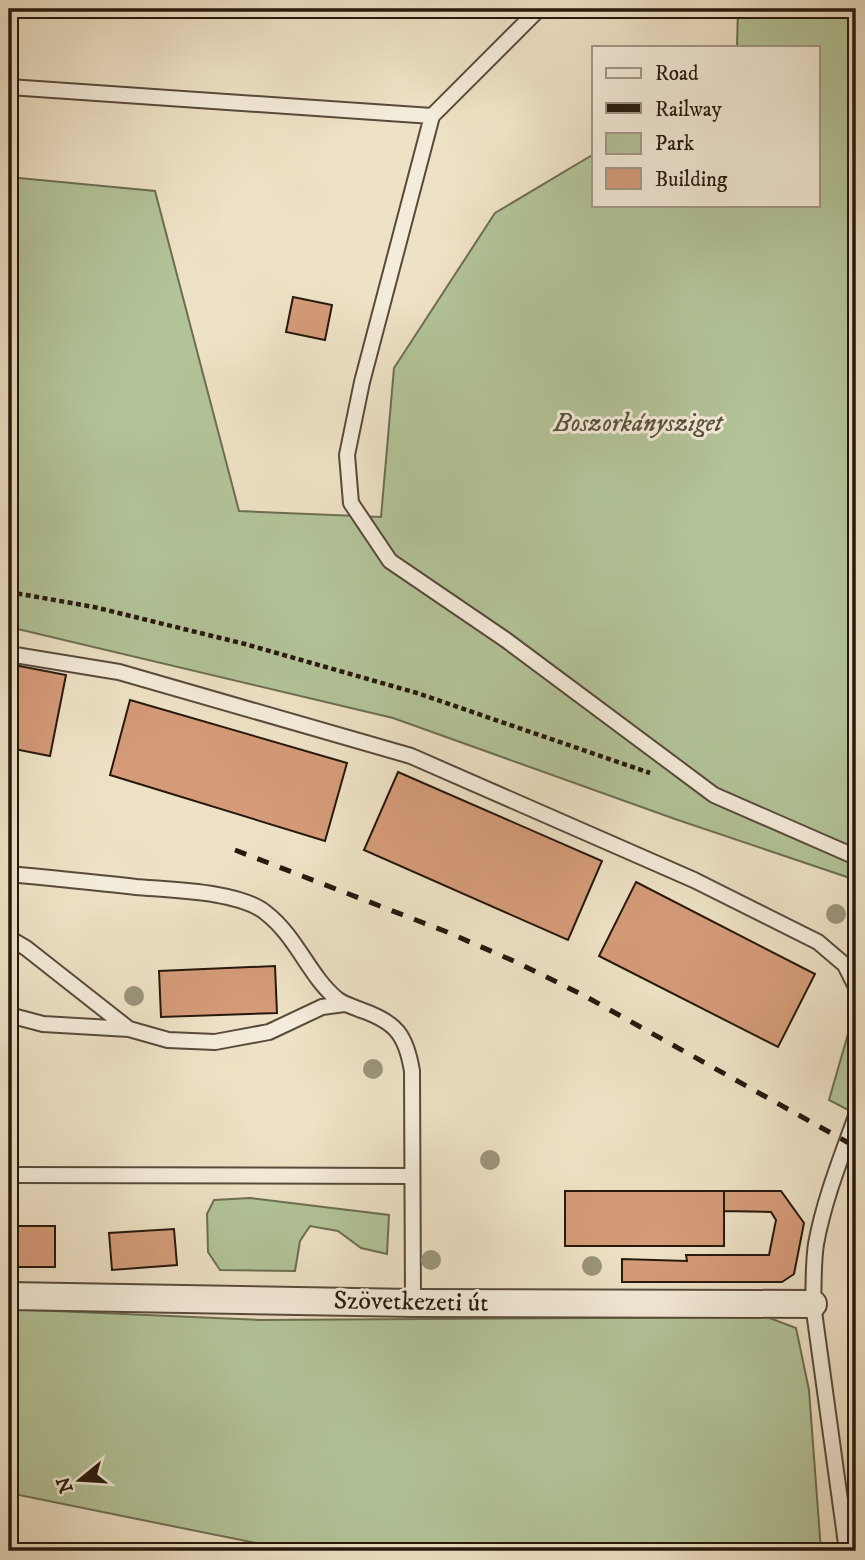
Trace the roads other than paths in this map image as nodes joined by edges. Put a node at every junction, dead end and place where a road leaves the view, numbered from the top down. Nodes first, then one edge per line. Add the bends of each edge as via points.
1 (539, 9) edge
2 (9, 87) edge
3 (432, 117) junction
4 (9, 654) edge
5 (856, 858) edge
6 (9, 874) edge
7 (9, 938) edge
8 (856, 987) edge
9 (344, 1004) junction
10 (9, 1015) edge
11 (130, 1029) junction
12 (856, 1116) edge
13 (9, 1175) edge
14 (412, 1176) junction
15 (9, 1296) edge
16 (413, 1303) junction
17 (813, 1304) junction
18 (846, 1551) edge

1 - 3 lane
2 - 3 lane
3 - 5 lane via 362,382 347,455 351,503 390,561 506,640 714,794
4 - 8 lane via 119,672 411,756 694,880 818,942 845,965
6 - 9 lane via 211,895 249,904 277,922 319,980
7 - 11 lane
9 - 11 lane via 322,1007 269,1032 215,1042 168,1040
9 - 14 lane via 379,1017 403,1038 412,1071
10 - 11 lane via 43,1024
12 - 17 lane via 821,1223
13 - 14 lane
14 - 16 lane
15 - 16 street, Szövetkezeti út
16 - 17 street, Szövetkezeti út
17 - 18 lane

